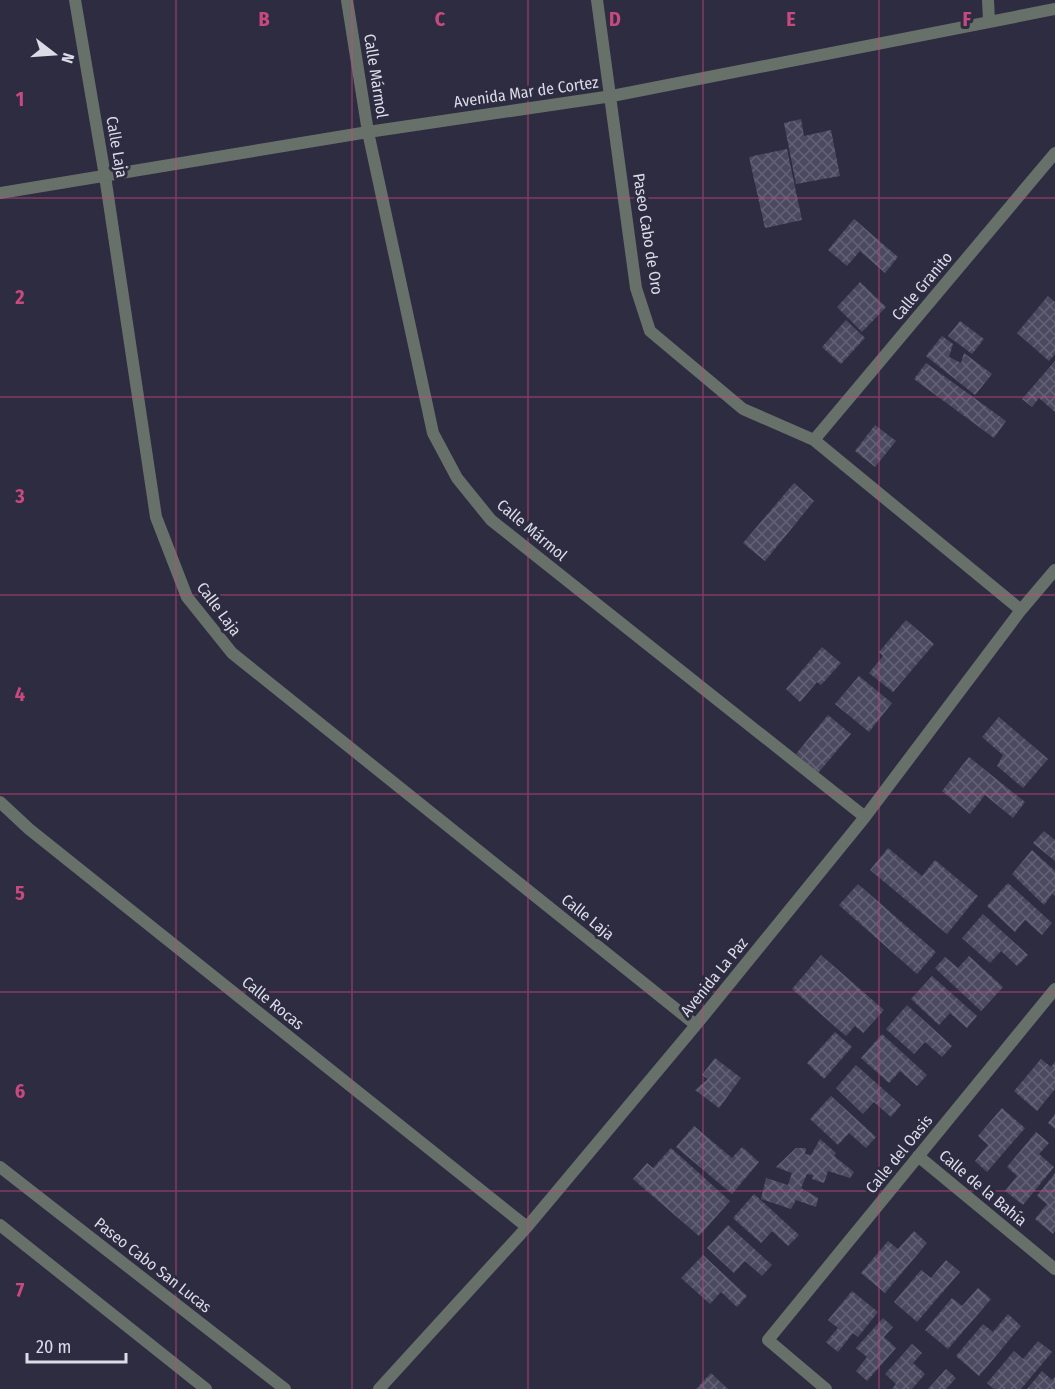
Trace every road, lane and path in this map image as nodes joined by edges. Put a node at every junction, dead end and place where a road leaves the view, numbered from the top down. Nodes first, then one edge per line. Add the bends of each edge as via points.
1 (75, 0) edge
2 (347, 0) edge
3 (597, 0) edge
4 (988, 0) edge
5 (1055, 9) edge
6 (989, 21) junction
7 (612, 96) junction
8 (369, 132) junction
9 (1055, 153) edge
10 (105, 176) junction
11 (0, 193) edge
12 (814, 440) junction
13 (1055, 570) edge
14 (1021, 610) junction
15 (0, 802) edge
16 (865, 817) junction
17 (1055, 989) edge
18 (696, 1025) junction
19 (918, 1156) junction
20 (0, 1167) edge
21 (0, 1225) edge
22 (527, 1227) junction
23 (1055, 1269) edge
24 (206, 1389) edge
25 (285, 1389) edge
26 (379, 1389) edge
27 (826, 1389) edge

1 - 10 street, Calle Laja
2 - 8 street, Calle Mármol
3 - 7 street, Paseo Cabo de Oro
4 - 6 street
5 - 6 street, Avenida Mar de Cortez
6 - 7 street, Avenida Mar de Cortez
7 - 8 street, Avenida Mar de Cortez
7 - 12 street, Paseo Cabo de Oro via 636,288 650,331 743,410
8 - 10 street, Avenida Mar de Cortez
8 - 16 street, Calle Mármol via 433,433 457,478 491,520
9 - 12 street, Calle Granito
10 - 11 street, Avenida Mar de Cortez
10 - 18 street, Calle Laja via 156,517 187,597 232,653
12 - 14 street, Paseo Cabo de Oro
13 - 14 street, Avenida La Paz
14 - 16 street, Avenida La Paz
15 - 22 street, Calle Rocas
16 - 18 street, Avenida La Paz
17 - 19 street, Calle del Oasis
18 - 22 street, Avenida La Paz
19 - 23 street, Calle de la Bahía
19 - 27 street, Calle del Oasis via 768,1340
20 - 25 street, Paseo Cabo San Lucas
21 - 24 street
22 - 26 street, Avenida La Paz

